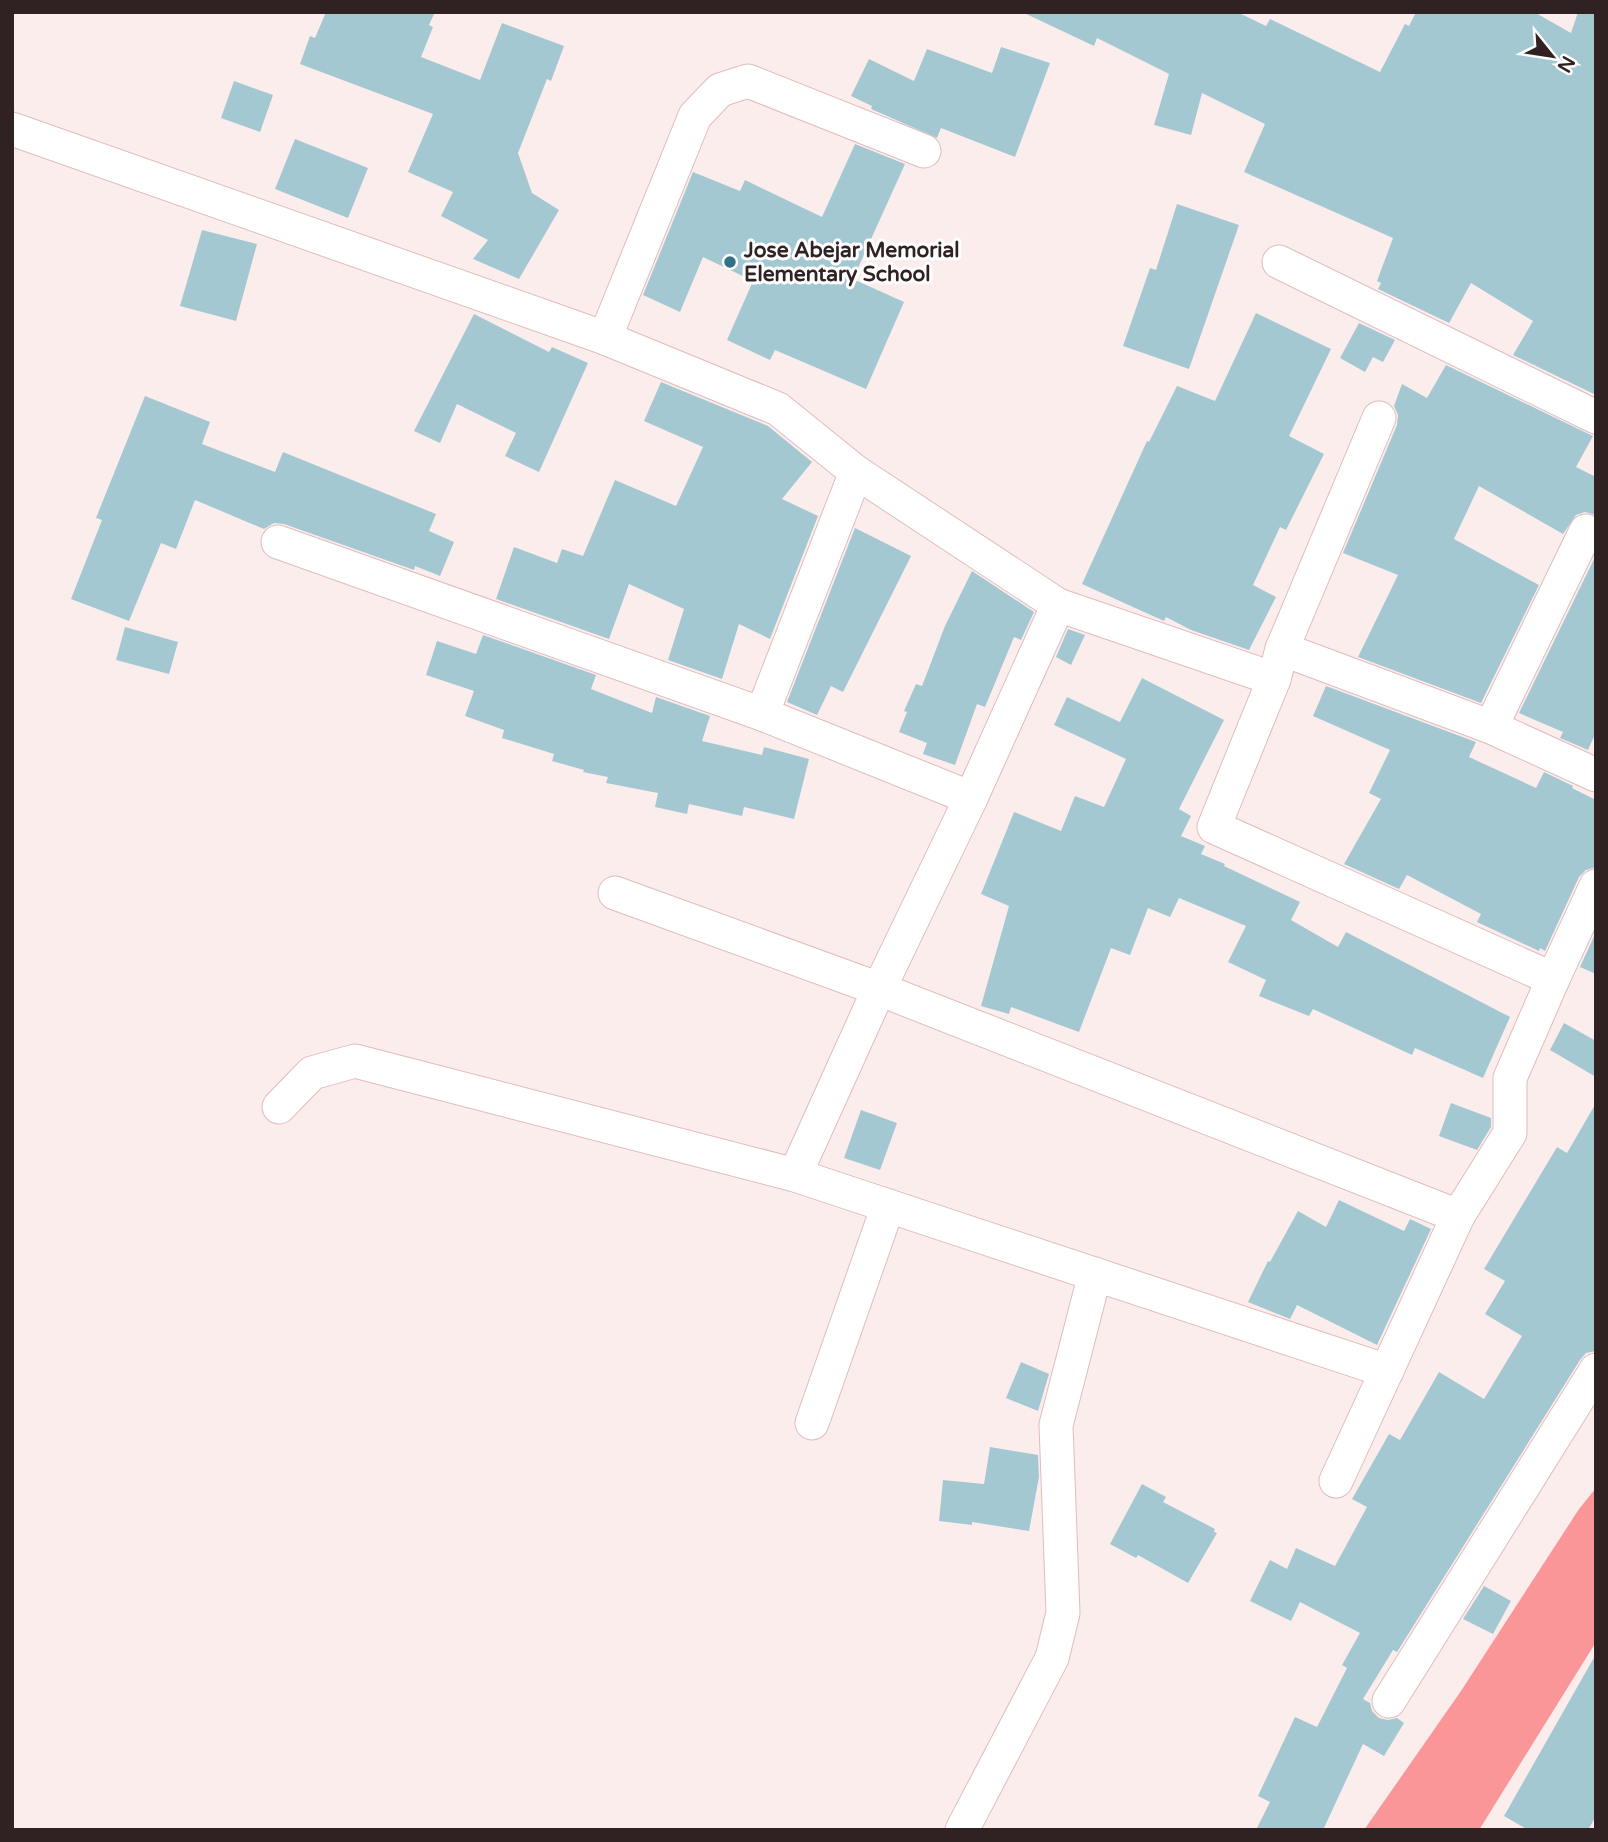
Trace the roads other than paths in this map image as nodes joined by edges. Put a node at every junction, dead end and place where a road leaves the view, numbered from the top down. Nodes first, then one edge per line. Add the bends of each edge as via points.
1 (12, 129) edge
2 (924, 151) dead end
3 (1279, 262) dead end
4 (605, 338) junction
5 (1596, 417) edge
6 (1379, 418) dead end
7 (856, 472) junction
8 (1586, 531) dead end
9 (278, 542) dead end
10 (1058, 605) junction
11 (1278, 664) junction
12 (762, 714) junction
13 (1491, 727) junction
14 (1596, 775) edge
15 (971, 799) junction
16 (1596, 886) edge
17 (615, 893) dead end
18 (1553, 979) junction
19 (879, 989) junction
20 (279, 1107) dead end
21 (795, 1175) junction
22 (888, 1206) junction
23 (1458, 1216) junction
24 (1094, 1275) junction
25 (1596, 1370) edge
26 (1387, 1371) junction
27 (812, 1423) dead end
28 (1336, 1482) dead end
29 (1389, 1701) dead end
30 (962, 1830) edge

1 - 4 street
2 - 4 street via 748,81 720,90 695,116
3 - 5 street
4 - 7 street via 778,409
6 - 11 street
7 - 10 street
7 - 12 street
8 - 13 street
9 - 12 street
10 - 11 street
10 - 15 street
11 - 13 street
11 - 18 street via 1214,827
12 - 15 street
13 - 14 street
15 - 19 street
16 - 18 street
17 - 19 street
18 - 23 street via 1510,1078 1510,1133
19 - 21 street
19 - 23 street
20 - 21 street via 312,1073 355,1061
21 - 22 street
22 - 24 street
22 - 27 street
23 - 26 street
24 - 26 street
24 - 30 street via 1056,1424 1063,1613 1052,1658
25 - 29 street
26 - 28 street

